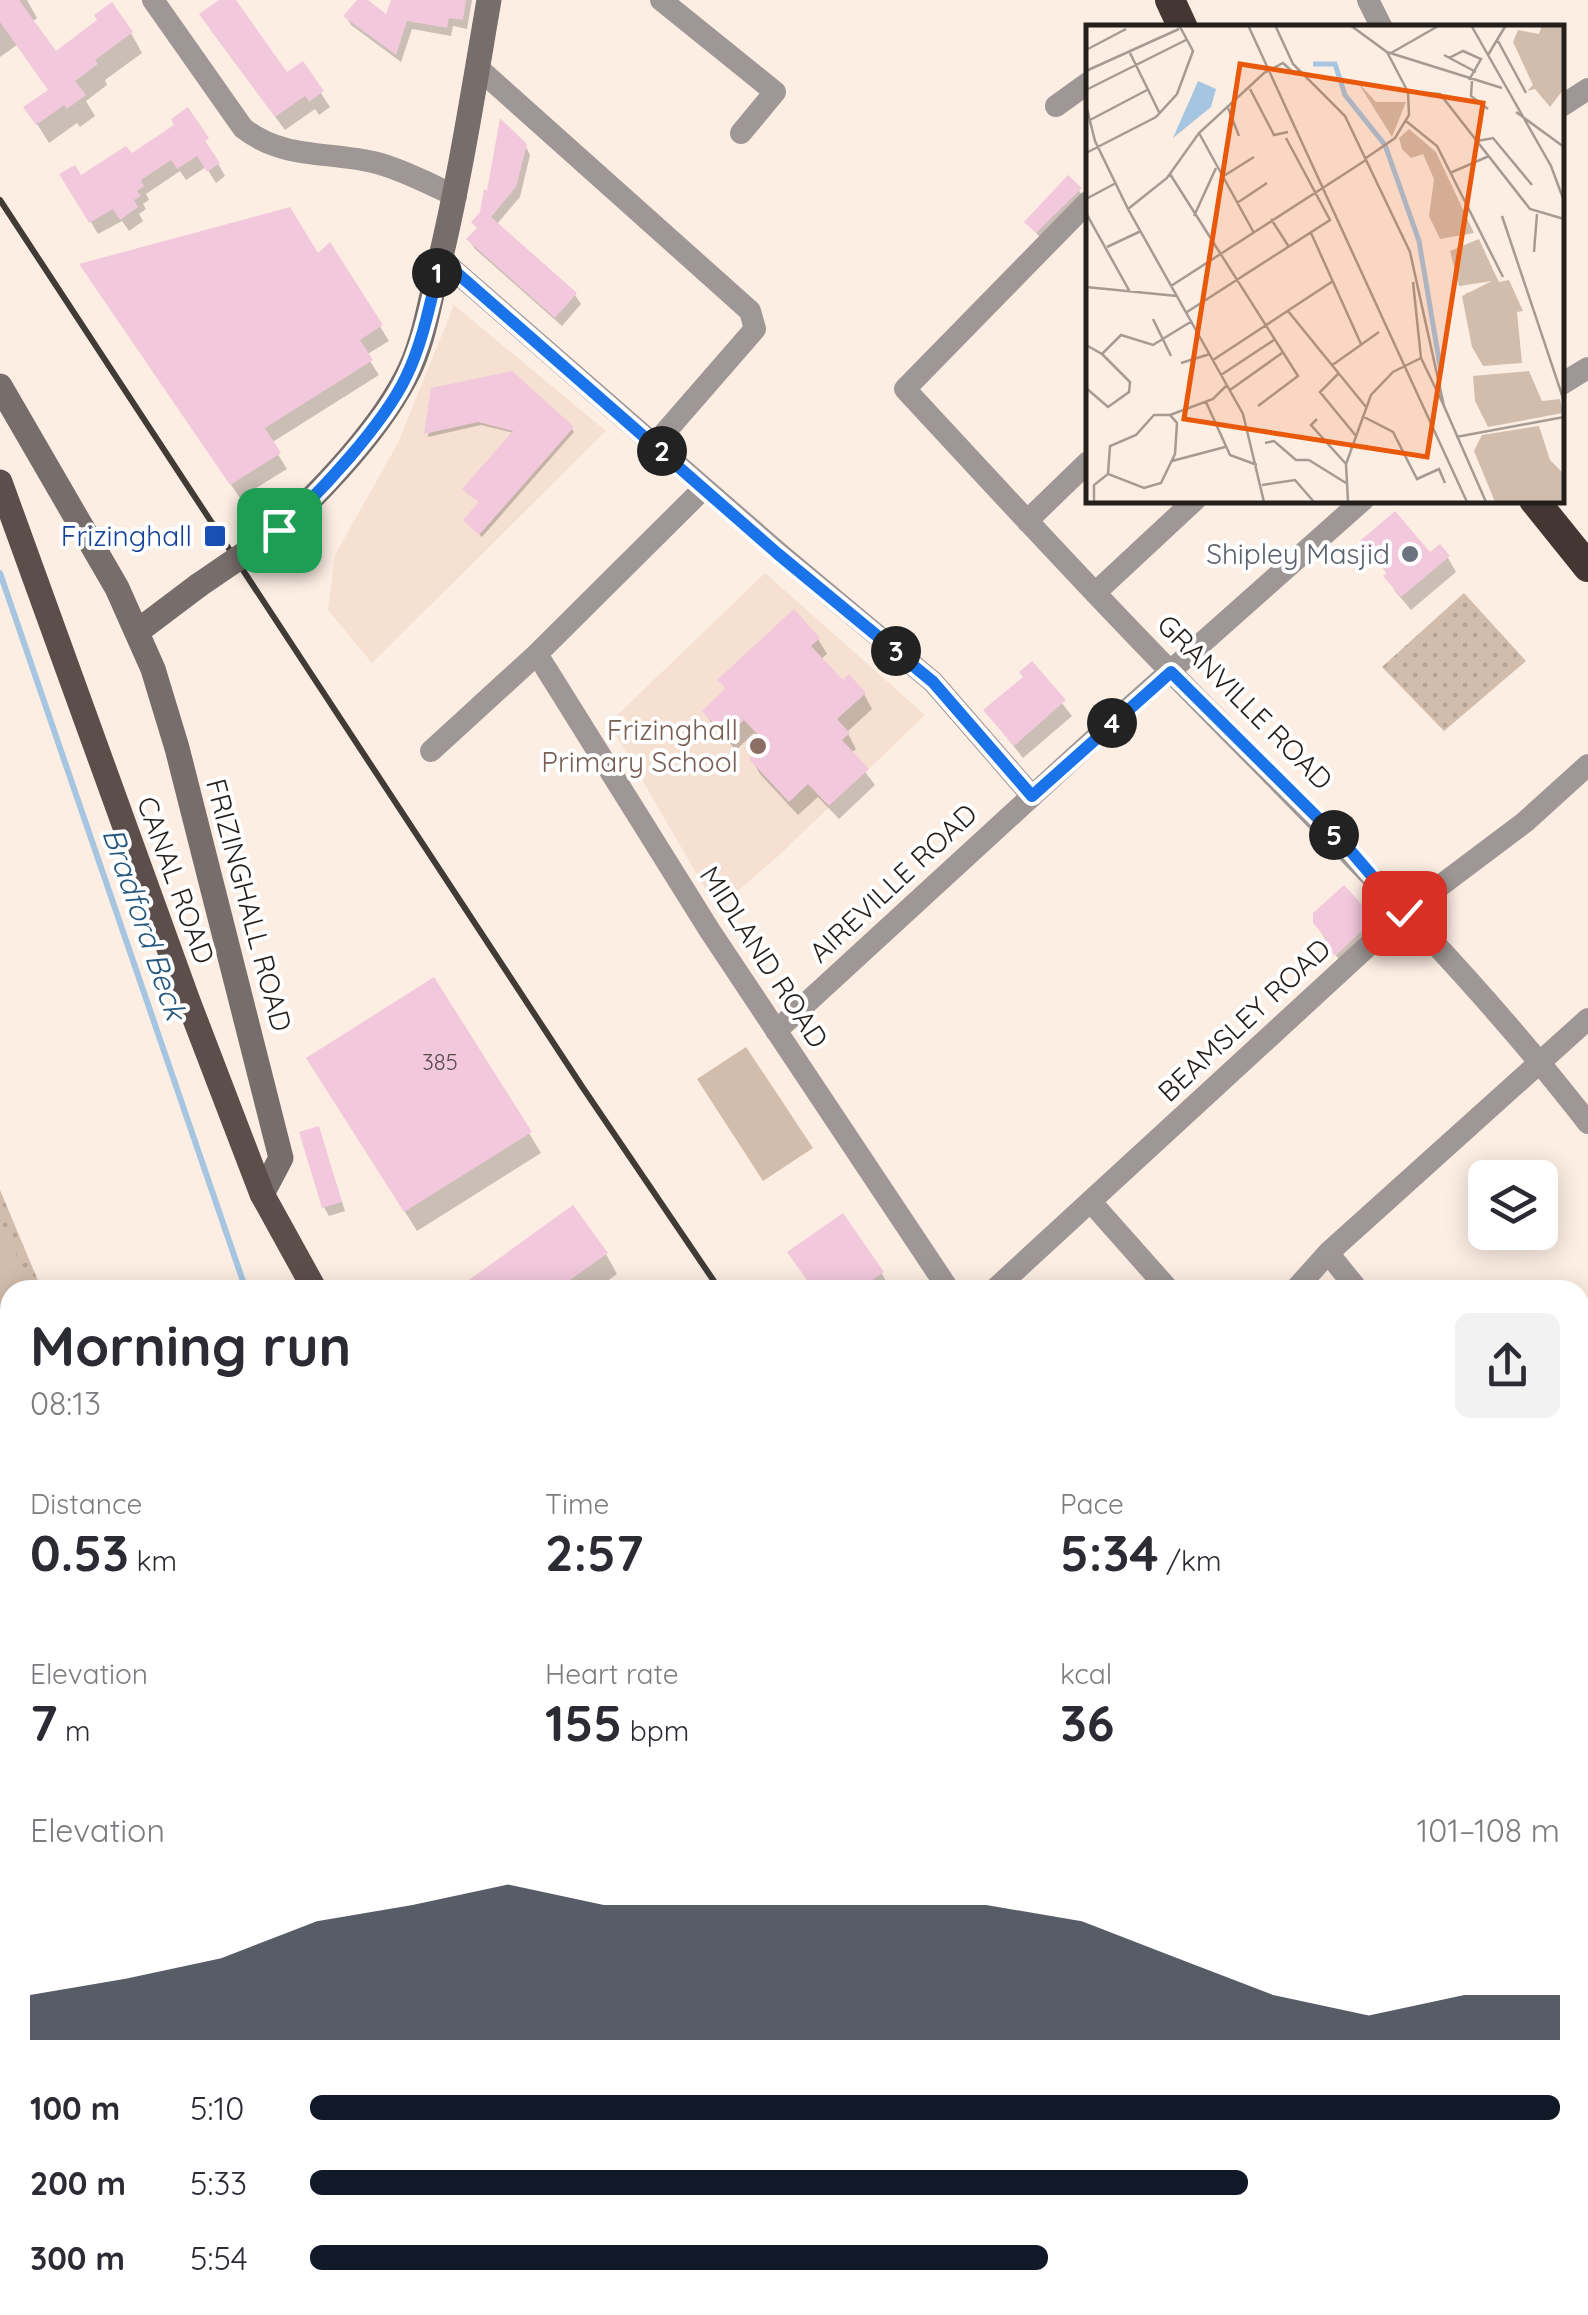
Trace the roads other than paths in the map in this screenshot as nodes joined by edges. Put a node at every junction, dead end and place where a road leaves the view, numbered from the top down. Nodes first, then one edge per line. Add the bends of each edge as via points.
1 (154, 0) edge
2 (489, 0) edge
3 (661, 0) edge
4 (1368, 0) edge
5 (1380, 25) edge
6 (478, 67) junction
7 (1086, 85) edge
8 (1588, 89) edge
9 (1563, 105) edge
10 (1056, 106) dead end
11 (741, 132) dead end
12 (456, 196) junction
13 (1086, 204) edge
14 (441, 259) junction
15 (1588, 368) edge
16 (1563, 383) edge
17 (0, 386) edge
18 (655, 444) junction
19 (1086, 464) edge
20 (0, 482) edge
21 (704, 488) junction
22 (1194, 502) edge
23 (1362, 502) edge
24 (1536, 502) edge
25 (1028, 521) junction
26 (1588, 567) edge
27 (1095, 592) junction
28 (138, 630) junction
29 (537, 654) junction
30 (1171, 672) junction
31 (431, 751) dead end
32 (1588, 764) edge
33 (1032, 796) junction
34 (1404, 913) junction
35 (1588, 1019) edge
36 (776, 1031) junction
37 (1539, 1060) junction
38 (1588, 1122) edge
39 (262, 1194) junction
40 (1091, 1202) junction
41 (1328, 1254) junction
42 (310, 1280) edge
43 (942, 1280) edge
44 (1005, 1280) edge
45 (1160, 1280) edge
46 (1304, 1280) edge
47 (1350, 1280) edge

1 - 12 street via 260,142 378,163
2 - 6 street
3 - 11 street via 774,92
4 - 5 street
6 - 12 street
6 - 18 street via 750,311 755,329
7 - 10 street
8 - 9 street
12 - 14 street
13 - 25 street, GRANVILLE ROAD via 905,389
14 - 18 street
14 - 28 street, bridge via 405,379 360,442 304,507
15 - 16 street
17 - 28 street, FRIZINGHALL ROAD
18 - 21 street
19 - 25 street
20 - 39 main road, CANAL ROAD
21 - 29 street
21 - 33 street via 933,682
22 - 27 street
23 - 30 street, AIREVILLE ROAD
24 - 26 highway
25 - 27 street, GRANVILLE ROAD
27 - 30 street, GRANVILLE ROAD
28 - 39 street, FRIZINGHALL ROAD via 177,748 281,1158
29 - 31 street
29 - 36 street, MIDLAND ROAD
30 - 33 street, AIREVILLE ROAD
30 - 34 street, GRANVILLE ROAD
32 - 34 street, BEAMSLEY ROAD via 1525,822
33 - 36 street, AIREVILLE ROAD
34 - 37 street, GRANVILLE ROAD
34 - 40 street, BEAMSLEY ROAD
35 - 37 street
36 - 43 street, MIDLAND ROAD
37 - 38 street, GRANVILLE ROAD
37 - 41 street
39 - 42 main road, CANAL ROAD
40 - 44 street, BEAMSLEY ROAD
40 - 45 street
41 - 46 street
41 - 47 street

